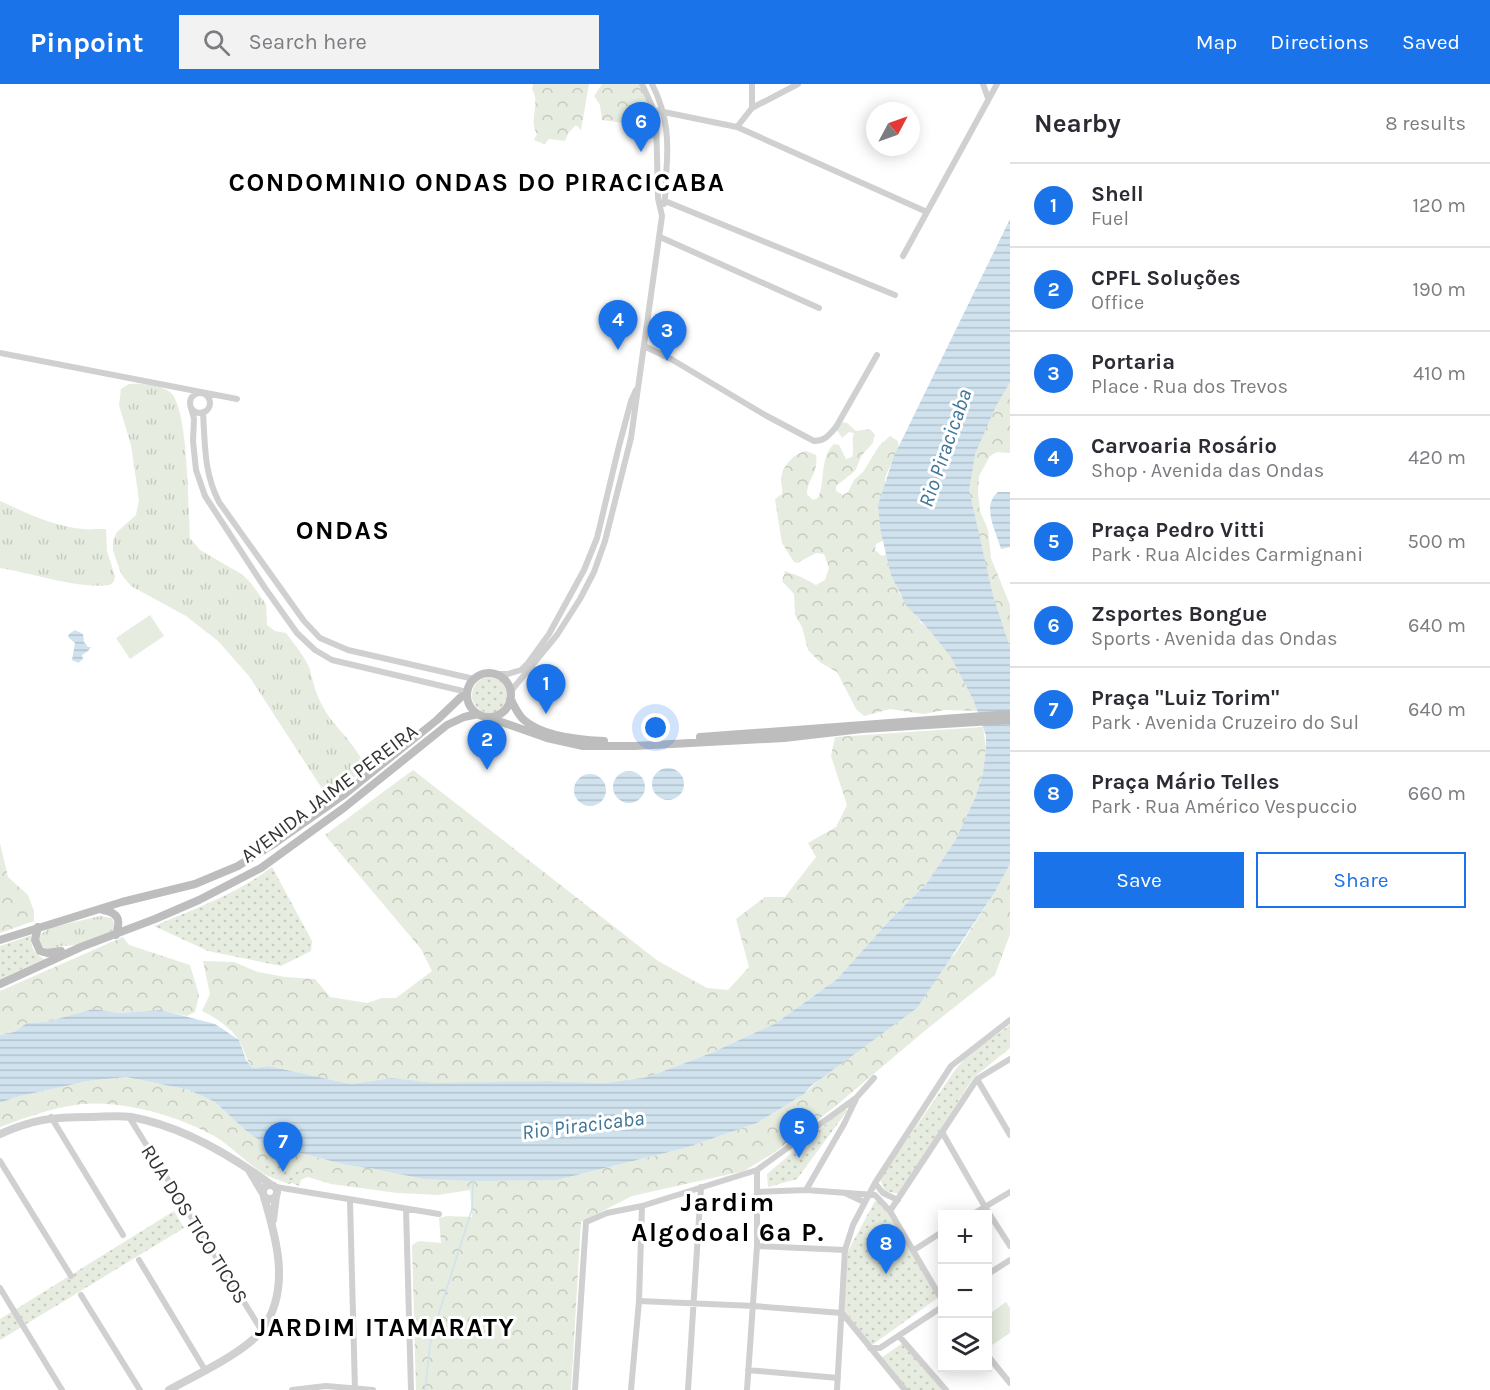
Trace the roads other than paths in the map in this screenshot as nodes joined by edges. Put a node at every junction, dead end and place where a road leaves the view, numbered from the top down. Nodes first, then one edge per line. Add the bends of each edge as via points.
1 (642, 84) edge
2 (652, 84) edge
3 (752, 84) edge
4 (798, 84) edge
5 (983, 84) edge
6 (997, 84) edge
7 (988, 98) junction
8 (752, 108) junction
9 (654, 110) junction
10 (664, 114) junction
11 (737, 127) junction
12 (658, 166) junction
13 (667, 168) junction
14 (658, 177) junction
15 (666, 178) junction
16 (665, 201) junction
17 (662, 210) junction
18 (927, 212) junction
19 (660, 237) junction
20 (903, 256) dead end
21 (895, 295) dead end
22 (819, 308) dead end
23 (644, 346) junction
24 (0, 353) edge
25 (877, 355) dead end
26 (638, 386) junction
27 (204, 393) junction
28 (237, 399) dead end
29 (631, 401) junction
30 (191, 408) junction
31 (203, 412) junction
32 (631, 438) junction
33 (619, 446) junction
34 (620, 479) junction
35 (587, 564) junction
36 (576, 606) junction
37 (497, 674) junction
38 (474, 679) junction
39 (467, 693) junction
40 (511, 696) junction
41 (1010, 714) edge
42 (482, 716) junction
43 (972, 720) junction
44 (1010, 720) edge
45 (100, 909) junction
46 (39, 927) junction
47 (116, 935) junction
48 (0, 940) edge
49 (81, 947) junction
50 (0, 984) edge
51 (1010, 1020) edge
52 (1010, 1059) edge
53 (874, 1078) dead end
54 (977, 1079) junction
55 (856, 1098) junction
56 (51, 1117) junction
57 (129, 1117) junction
58 (942, 1132) junction
59 (0, 1134) edge
60 (1010, 1135) edge
61 (0, 1161) edge
62 (246, 1167) junction
63 (758, 1170) junction
64 (875, 1183) junction
65 (701, 1187) junction
66 (274, 1189) junction
67 (806, 1190) junction
68 (842, 1191) junction
69 (758, 1192) junction
70 (1010, 1192) edge
71 (869, 1193) junction
72 (263, 1194) junction
73 (898, 1200) junction
74 (350, 1201) junction
75 (864, 1202) junction
76 (642, 1206) junction
77 (985, 1207) junction
78 (406, 1209) junction
79 (980, 1210) edge
80 (890, 1211) junction
81 (439, 1214) dead end
82 (272, 1225) junction
83 (123, 1235) dead end
84 (938, 1235) edge
85 (757, 1246) junction
86 (1010, 1246) edge
87 (845, 1250) junction
88 (914, 1250) junction
89 (139, 1260) dead end
90 (1010, 1260) edge
91 (992, 1271) edge
92 (71, 1276) dead end
93 (0, 1288) edge
94 (938, 1293) edge
95 (81, 1295) dead end
96 (639, 1301) junction
97 (695, 1304) junction
98 (754, 1306) junction
99 (938, 1310) edge
100 (842, 1313) junction
101 (262, 1331) junction
102 (902, 1338) junction
103 (870, 1348) junction
104 (879, 1359) junction
105 (992, 1362) edge
106 (206, 1370) junction
107 (748, 1370) junction
108 (838, 1378) junction
109 (1010, 1383) edge
110 (309, 1388) edge
111 (355, 1389) edge
112 (62, 1390) edge
113 (140, 1390) edge
114 (170, 1390) edge
115 (292, 1390) edge
116 (373, 1390) edge
117 (411, 1390) edge
118 (575, 1390) edge
119 (631, 1390) edge
120 (688, 1390) edge
121 (747, 1390) edge
122 (837, 1390) edge
123 (904, 1390) edge
124 (946, 1390) edge

1 - 9 street
2 - 10 street
3 - 8 street
4 - 8 street
5 - 7 street
6 - 7 street
7 - 18 street
8 - 11 street
9 - 10 street
9 - 12 street
10 - 11 street
10 - 13 street
11 - 18 street
12 - 13 street
12 - 14 street
13 - 15 street
14 - 15 street
14 - 17 street
15 - 16 street
16 - 17 street
16 - 21 street
17 - 19 street
18 - 20 street
19 - 22 street
19 - 23 street
23 - 25 street via 814,441 828,437 836,427
23 - 26 street
24 - 27 street
26 - 29 street
26 - 32 street
27 - 28 street
27 - 30 street via 192,398
27 - 31 street via 210,402
29 - 32 street
29 - 33 street
30 - 31 street
30 - 39 street via 196,470 205,496 297,633 315,651 332,660
31 - 38 street via 208,476 219,502 313,632 348,650
32 - 34 street
33 - 34 street via 624,451
33 - 35 street
34 - 36 street via 598,561
35 - 36 street via 590,570
35 - 37 street via 562,613 528,663 521,670
36 - 40 street
37 - 38 main road
37 - 40 main road via 506,681
38 - 39 main road
39 - 42 main road via 470,705
39 - 45 main road, AVENIDA JAIME PEREIRA via 345,794 238,866 195,884
40 - 42 main road via 499,715
40 - 43 main road via 525,721 540,730 601,741 865,723
41 - 43 main road
42 - 43 main road via 583,746 784,738
42 - 47 main road, AVENIDA JAIME PEREIRA via 464,717 447,725 261,868 199,900
43 - 44 main road
45 - 46 main road, AVENIDA JAIME PEREIRA
45 - 47 main road via 113,912 119,919
46 - 48 main road, AVENIDA JAIME PEREIRA
46 - 49 main road via 34,940 40,951
47 - 49 main road, AVENIDA JAIME PEREIRA
49 - 50 main road, AVENIDA JAIME PEREIRA
51 - 64 street via 951,1066
52 - 54 street
53 - 55 street
54 - 58 street
54 - 60 street
55 - 63 street
55 - 67 street
56 - 57 street
56 - 59 street
56 - 83 street
57 - 62 street via 187,1135
57 - 101 street, RUA DOS TICO TICOS
58 - 73 street
58 - 77 street
61 - 92 street
62 - 66 street
62 - 72 street
63 - 65 street
63 - 69 street
64 - 71 street
64 - 73 street via 883,1193
65 - 76 street
65 - 97 street
66 - 72 street via 265,1186
66 - 72 street via 270,1199
66 - 74 street
66 - 82 street
67 - 68 street
67 - 69 street
68 - 71 street
68 - 75 street
69 - 85 street
70 - 77 street
71 - 75 street
71 - 80 street via 876,1195
72 - 82 street
73 - 80 street
74 - 78 street
74 - 111 street
75 - 87 street
76 - 96 street
76 - 118 street via 586,1222
77 - 79 street
77 - 86 street
78 - 81 street
78 - 117 street
80 - 88 street
82 - 101 street via 279,1290
84 - 88 street
85 - 87 street
85 - 98 street
87 - 100 street
88 - 94 street
89 - 106 street
90 - 91 street
93 - 112 street
95 - 113 street
96 - 97 street
96 - 119 street
97 - 98 street
97 - 120 street
98 - 100 street
98 - 107 street
99 - 102 street
100 - 103 street
100 - 108 street
101 - 106 street
102 - 103 street
102 - 104 street via 885,1348
102 - 124 street
103 - 104 street
104 - 123 street
105 - 109 street
106 - 114 street
107 - 108 street
107 - 121 street
108 - 122 street
110 - 111 street
110 - 115 street
111 - 116 street

